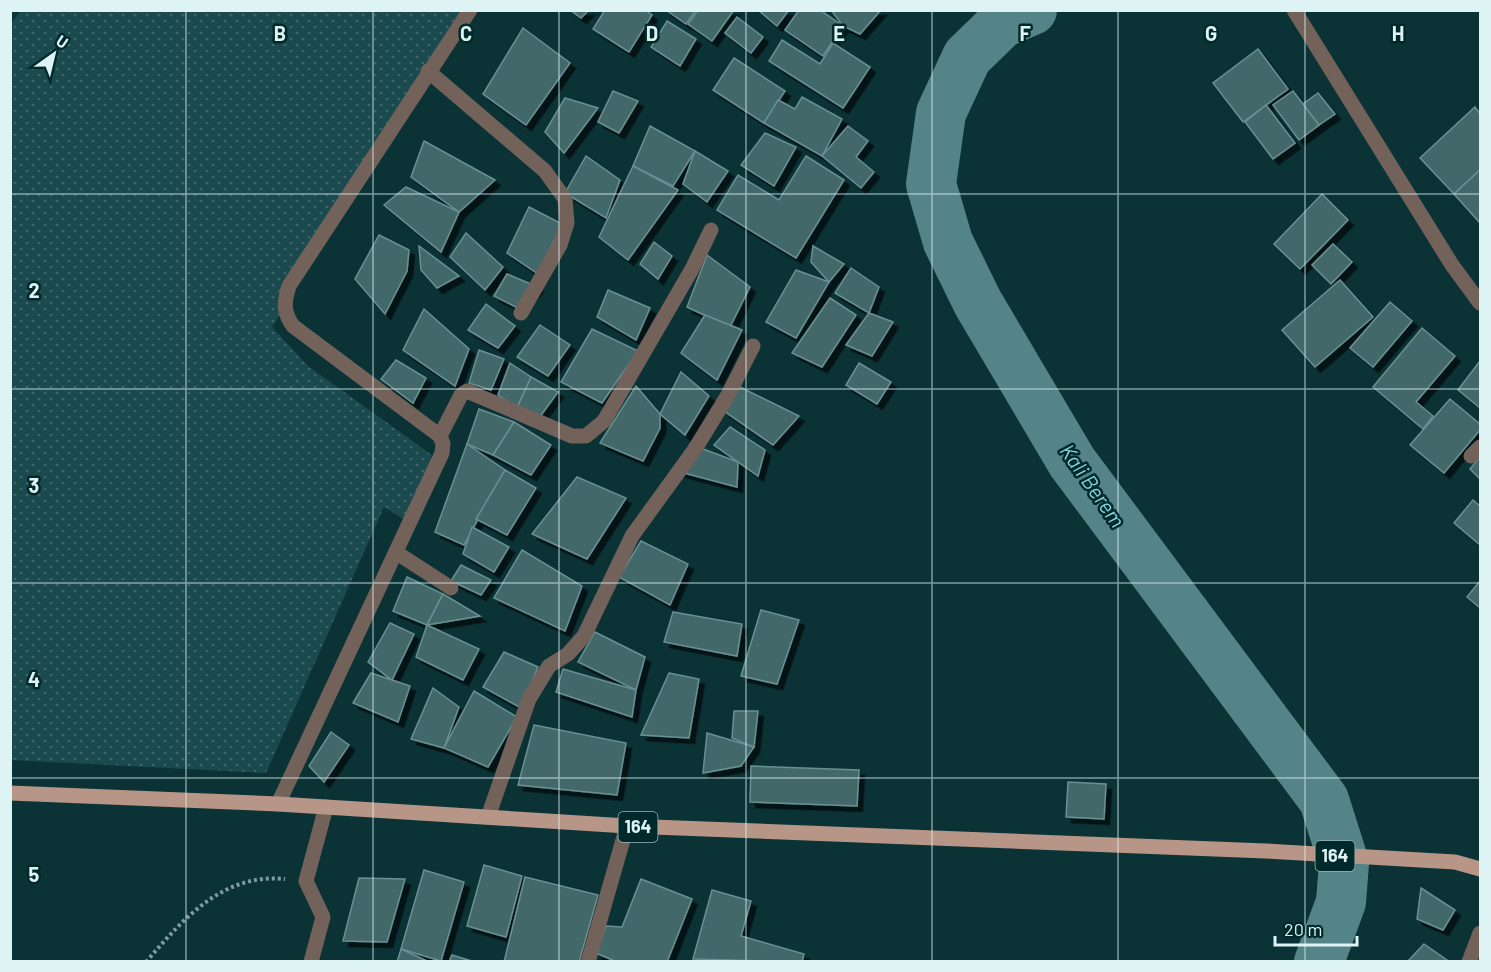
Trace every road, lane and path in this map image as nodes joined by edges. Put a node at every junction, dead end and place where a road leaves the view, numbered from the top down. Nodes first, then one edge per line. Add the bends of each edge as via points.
1 (470, 10) edge
2 (1294, 10) edge
3 (428, 71) junction
4 (711, 230) dead end
5 (1480, 303) edge
6 (521, 313) dead end
7 (753, 346) dead end
8 (441, 436) junction
9 (397, 553) junction
10 (451, 588) dead end
11 (10, 793) edge
12 (278, 804) junction
13 (327, 807) junction
14 (488, 817) junction
15 (627, 826) junction
16 (1480, 869) edge
17 (306, 881) junction
18 (1480, 933) edge
19 (146, 962) edge
20 (311, 962) edge
21 (588, 962) edge
22 (1469, 962) edge

1 - 3 street
2 - 5 street via 1452,265
3 - 6 street via 546,171 565,199 567,223 560,245
3 - 8 street via 289,286 285,315 293,326
4 - 8 street via 604,421 586,436 572,436 467,391
7 - 14 street via 729,395 633,536 584,636 568,654 549,666 535,689
8 - 9 street via 442,453
9 - 10 street
9 - 12 street
11 - 12 main road, 164
12 - 13 main road, 164
13 - 14 main road, 164
13 - 17 street
14 - 15 main road, 164
15 - 16 main road, 164 via 1266,851 1455,862
15 - 21 street
17 - 19 path via 267,877 239,882 207,901 174,929
17 - 20 street via 323,916
18 - 22 street

